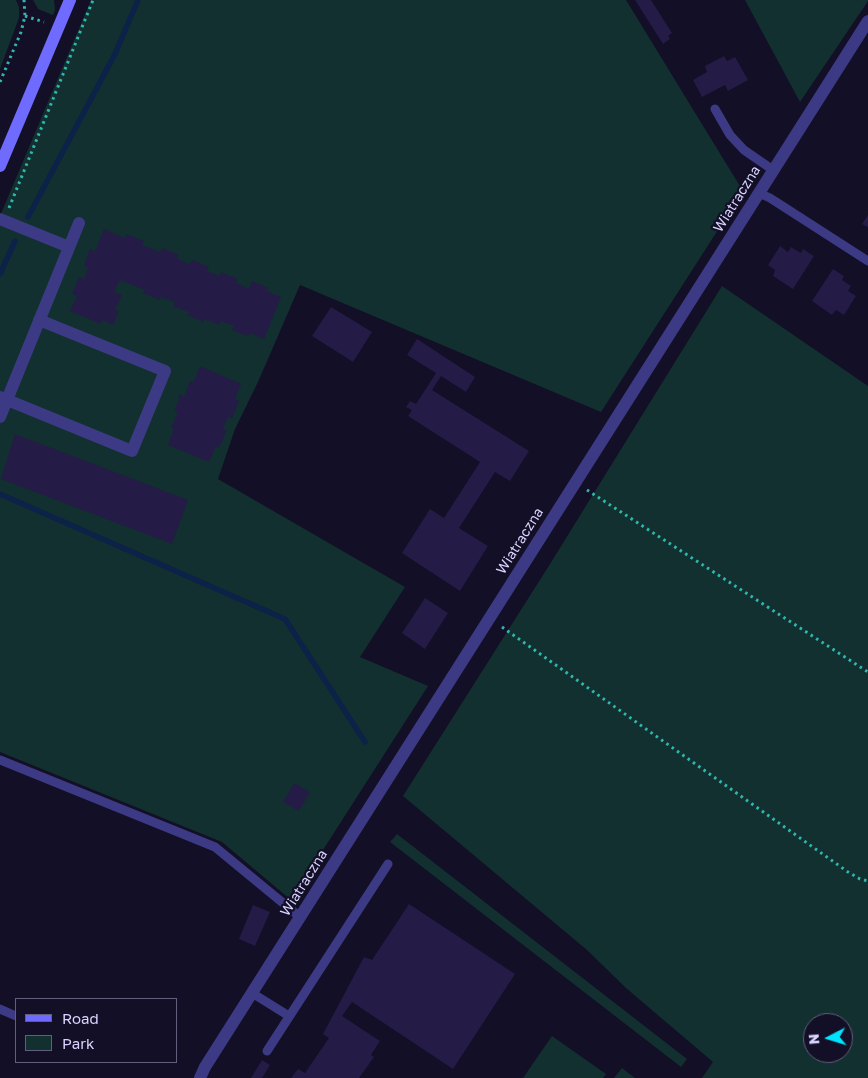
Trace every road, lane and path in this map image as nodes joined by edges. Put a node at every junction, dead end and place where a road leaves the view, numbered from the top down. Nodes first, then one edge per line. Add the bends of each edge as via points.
1 (24, 0) edge
2 (70, 0) edge
3 (93, 0) edge
4 (25, 16) junction
5 (49, 24) dead end
6 (867, 26) edge
7 (0, 82) edge
8 (715, 109) dead end
9 (0, 166) edge
10 (773, 170) junction
11 (759, 193) junction
12 (2, 220) edge
13 (79, 223) dead end
14 (69, 247) junction
15 (868, 261) edge
16 (40, 320) junction
17 (4, 398) edge
18 (0, 417) edge
19 (585, 489) dead end
20 (499, 625) dead end
21 (868, 672) edge
22 (1, 764) edge
23 (388, 864) dead end
24 (868, 881) edge
25 (300, 917) junction
26 (252, 993) junction
27 (0, 1009) edge
28 (15, 1016) edge
29 (289, 1016) junction
30 (266, 1050) dead end
31 (200, 1078) edge

1 - 4 path
2 - 9 main road
3 - 12 path
4 - 5 path
4 - 7 path
6 - 10 street, Wiatraczna
8 - 10 lane via 730,135 744,150
10 - 11 street, Wiatraczna
11 - 15 lane
11 - 25 street, Wiatraczna
12 - 14 street
13 - 14 street
14 - 16 street
16 - 17 street
16 - 17 street via 165,371 132,451
17 - 18 street
19 - 21 path
20 - 24 path via 848,872
22 - 25 lane via 215,847
23 - 29 lane
25 - 26 street, Wiatraczna
26 - 29 lane
26 - 31 street, Wiatraczna
27 - 28 lane
29 - 30 lane

